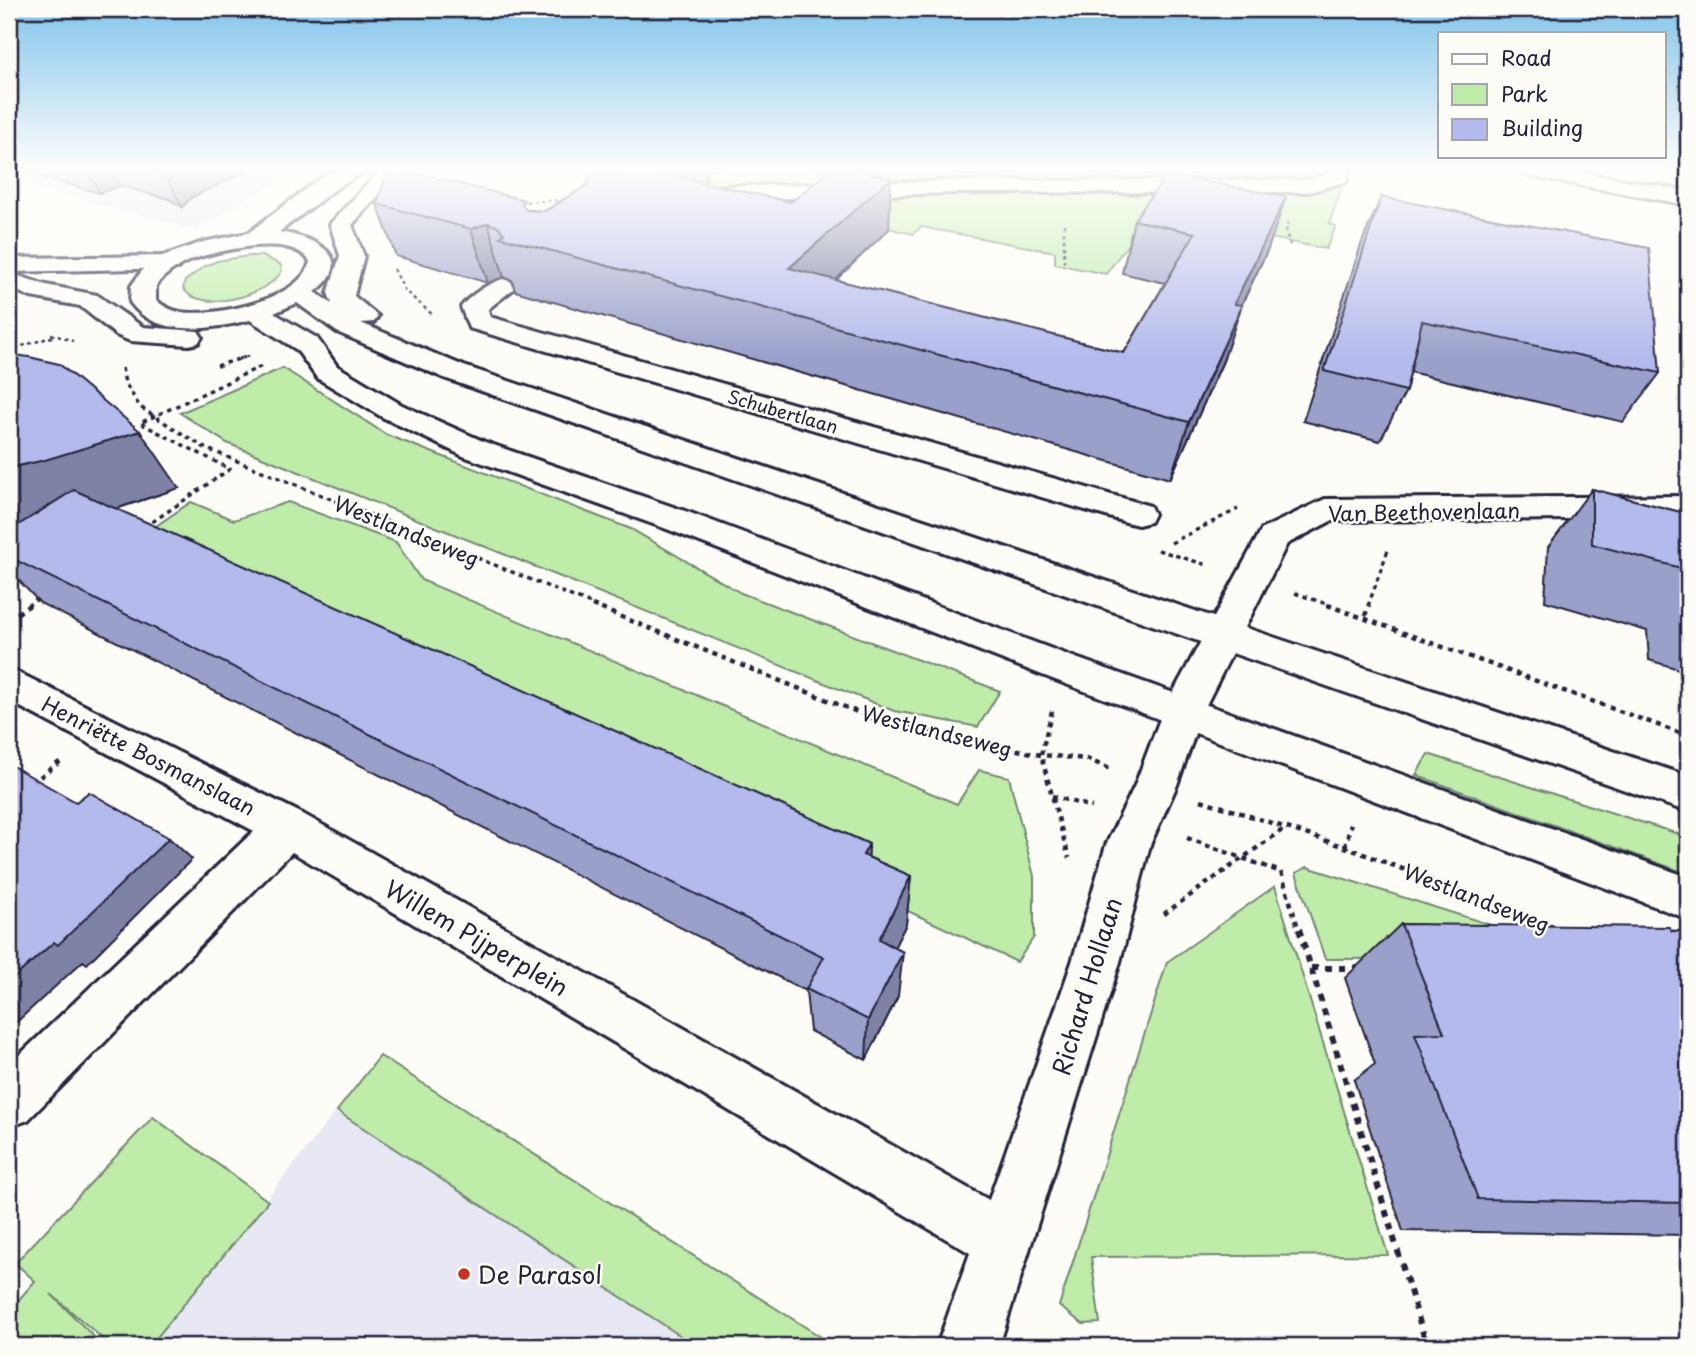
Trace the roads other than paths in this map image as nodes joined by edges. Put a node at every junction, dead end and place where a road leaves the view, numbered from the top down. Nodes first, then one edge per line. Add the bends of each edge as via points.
1 (265, 232) edge
2 (307, 232) edge
3 (341, 232) edge
4 (256, 239) junction
5 (297, 242) junction
6 (169, 263) junction
7 (12, 275) edge
8 (503, 287) edge
9 (142, 289) junction
10 (298, 292) junction
11 (253, 312) junction
12 (393, 346) junction
13 (327, 372) junction
14 (1688, 508) edge
15 (1138, 514) dead end
16 (1222, 632) junction
17 (9, 683) edge
18 (1183, 711) junction
19 (1688, 794) edge
20 (288, 827) junction
21 (1688, 898) edge
22 (9, 1101) edge
23 (1005, 1241) junction
24 (968, 1346) edge

1 - 4 main road
2 - 5 main road
3 - 12 main road via 352,261 340,289 341,299
4 - 5 main road
4 - 6 main road via 210,246
5 - 10 main road via 316,251 321,265 312,282
6 - 7 main road
6 - 9 main road
7 - 9 main road
7 - 13 main road via 40,292 88,300 139,335 248,338
8 - 15 main road, Schubertlaan via 474,307 478,322
9 - 11 main road via 146,306 170,317 209,319
10 - 11 main road
10 - 12 main road via 340,322
11 - 13 main road via 307,344
12 - 16 main road via 454,372
13 - 18 main road via 392,411 474,449
14 - 16 main road, Van Beethovenlaan via 1325,510 1274,537
16 - 18 main road, Richard Hollaan
16 - 19 main road
17 - 20 main road, Henriëtte Bosmanslaan
18 - 21 main road
18 - 23 main road, Richard Hollaan via 1128,845 1096,962
20 - 22 main road
20 - 23 main road, Willem Pijperplein
23 - 24 main road, Richard Hollaan

